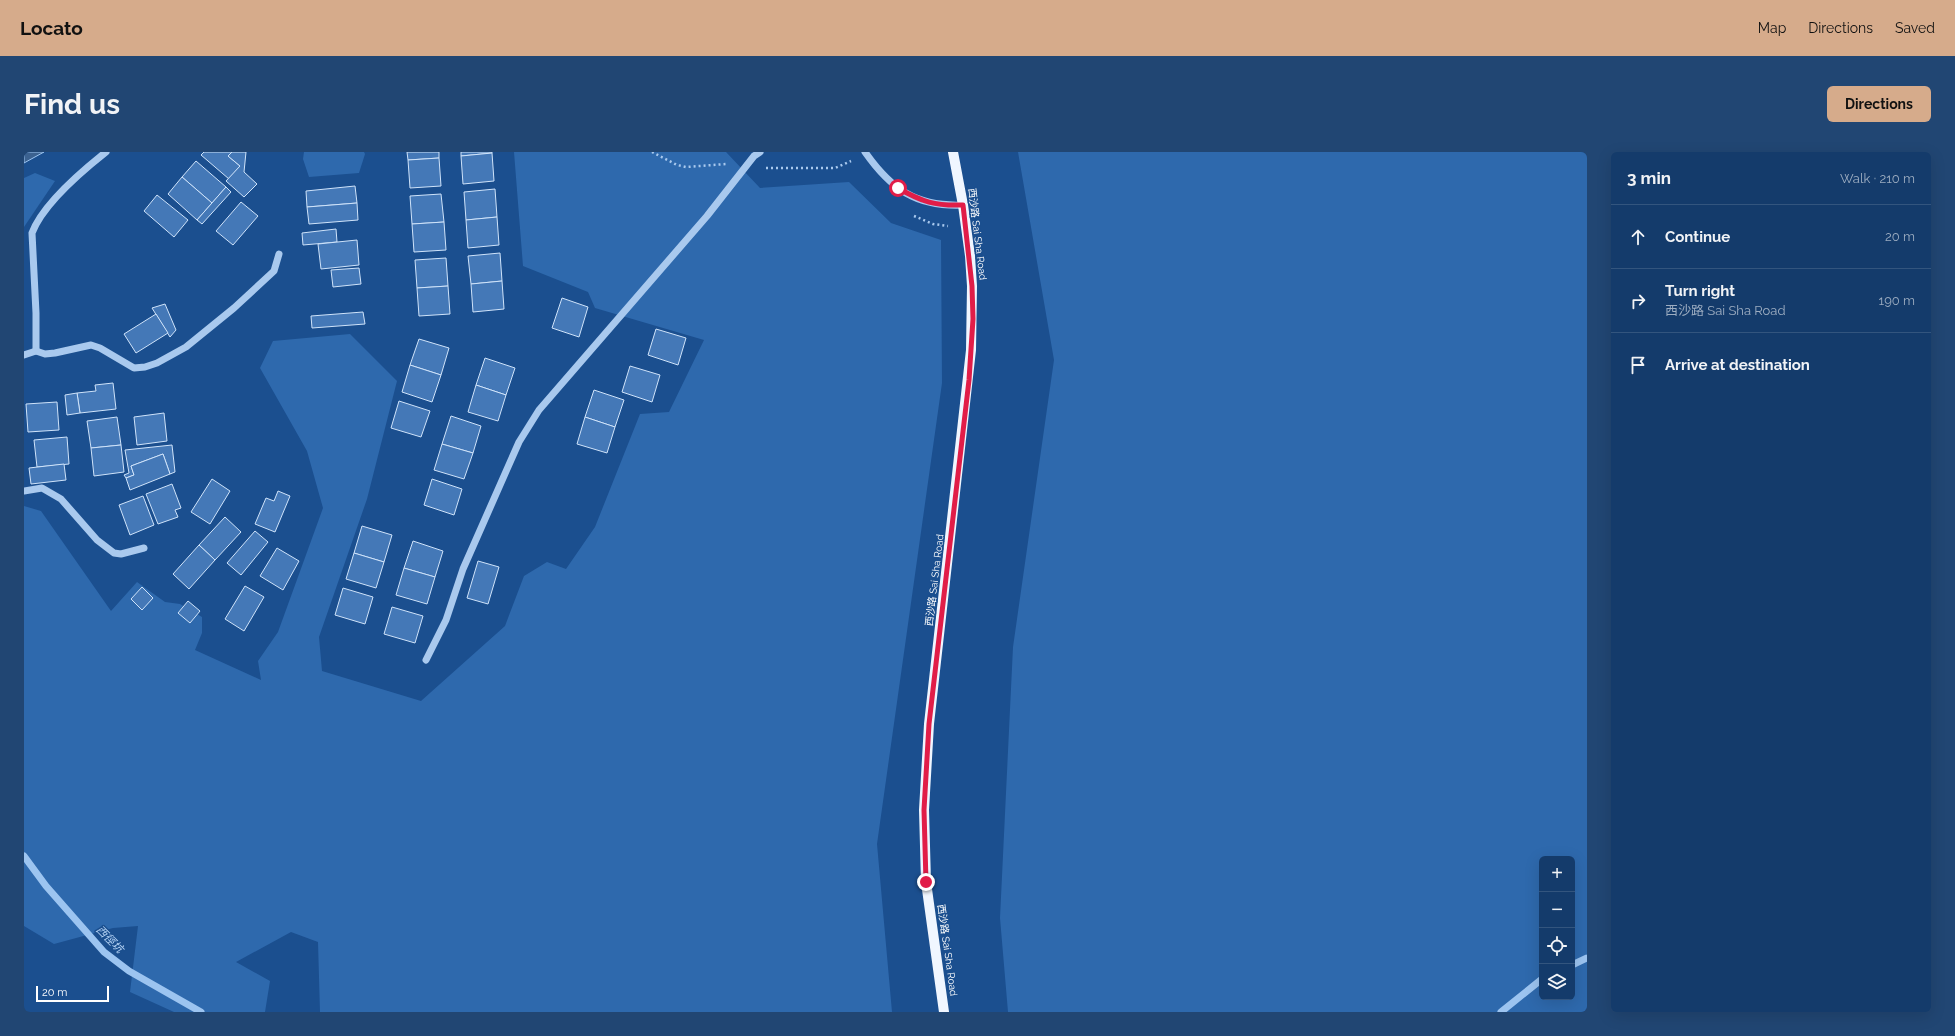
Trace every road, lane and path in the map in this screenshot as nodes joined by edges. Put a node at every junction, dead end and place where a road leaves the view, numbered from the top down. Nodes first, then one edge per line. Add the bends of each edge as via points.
1 (106, 152) edge
2 (652, 152) edge
3 (760, 152) edge
4 (864, 152) edge
5 (953, 152) edge
6 (851, 161) dead end
7 (749, 163) junction
8 (759, 168) dead end
9 (963, 205) junction
10 (279, 254) dead end
11 (36, 351) junction
12 (24, 355) edge
13 (24, 491) edge
14 (144, 548) dead end
15 (426, 660) dead end
16 (944, 1012) edge

1 - 11 street via 70,182 37,221 32,233
2 - 7 path via 686,167
3 - 7 street
4 - 9 street via 885,176 911,196 923,202
5 - 9 main road, 西沙路 Sai Sha Road
6 - 8 path via 829,169
7 - 15 street via 531,422 519,442 463,569 446,620
9 - 16 main road, 西沙路 Sai Sha Road via 972,286 971,350 929,724 924,810 926,882
10 - 11 street via 274,271 234,308 186,347 156,363 134,368 91,344 50,354
11 - 12 street
13 - 14 street via 42,488 61,499 97,540 114,553 121,554

